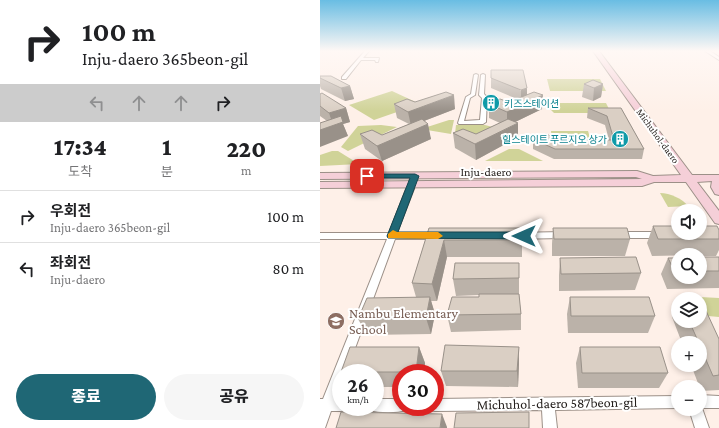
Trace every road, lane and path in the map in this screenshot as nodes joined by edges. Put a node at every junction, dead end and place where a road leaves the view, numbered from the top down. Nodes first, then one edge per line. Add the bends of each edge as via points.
1 (350, 71) edge
2 (611, 71) edge
3 (483, 75) dead end
4 (476, 76) dead end
5 (344, 78) dead end
6 (320, 176) edge
7 (689, 177) junction
8 (719, 178) edge
9 (413, 180) junction
10 (719, 181) edge
11 (320, 185) edge
12 (719, 192) edge
13 (719, 220) edge
14 (569, 235) edge
15 (607, 235) edge
16 (669, 235) edge
17 (320, 236) edge
18 (392, 236) junction
19 (446, 236) edge
20 (500, 236) edge
21 (671, 402) edge
22 (707, 402) edge
23 (719, 402) edge
24 (548, 404) junction
25 (324, 405) edge
26 (444, 405) edge
27 (698, 416) edge
28 (320, 424) edge
29 (550, 428) edge
30 (702, 428) edge

1 - 5 street
2 - 7 main road, Michuhol-daero
3 - 4 street via 483,122 461,123 468,97 473,95
6 - 9 main road, Inju-daero
7 - 8 main road, Inju-daero
7 - 9 main road, Inju-daero via 652,178 642,183
7 - 13 main road, Michuhol-daero
9 - 11 main road, Inju-daero
9 - 18 street
10 - 12 main road via 716,187
14 - 20 street
15 - 16 street
17 - 18 street
18 - 19 street
18 - 25 street
21 - 24 street, Michuhol-daero 587beon-gil
22 - 23 street
24 - 26 street, Michuhol-daero 587beon-gil
24 - 29 street
25 - 28 street
27 - 30 street

